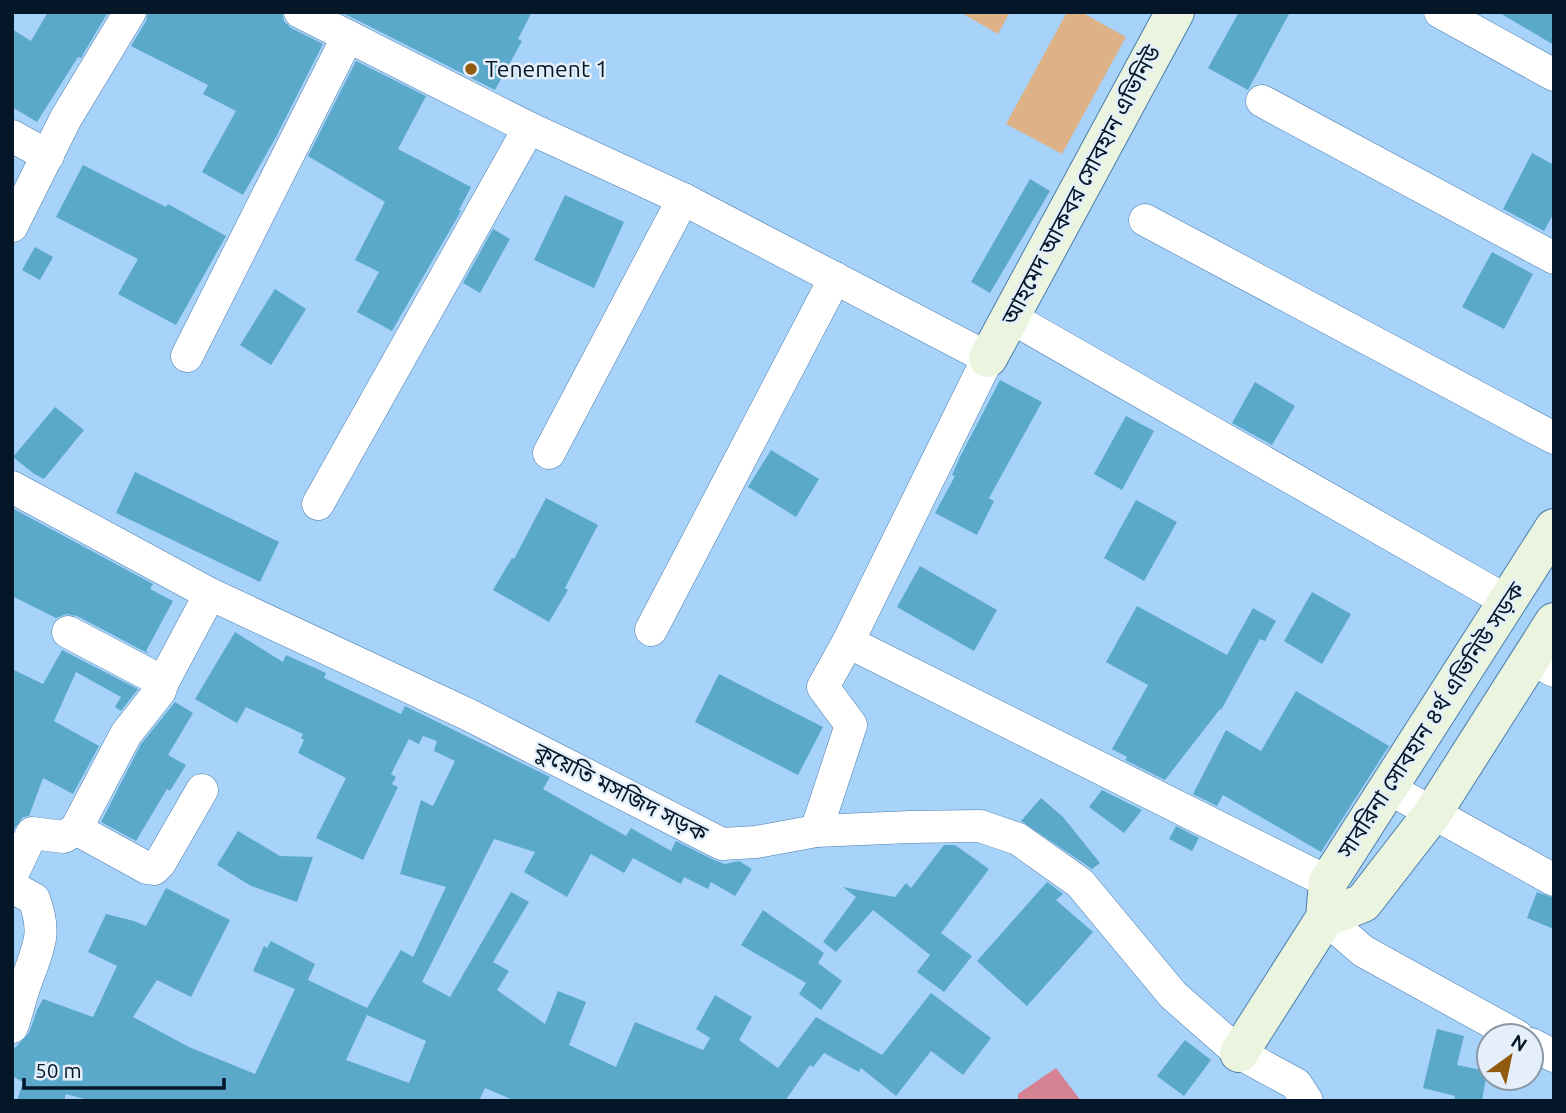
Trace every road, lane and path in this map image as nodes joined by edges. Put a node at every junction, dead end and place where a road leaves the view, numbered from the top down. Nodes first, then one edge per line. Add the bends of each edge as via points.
1 (130, 12) edge
2 (300, 12) edge
3 (1175, 12) edge
4 (1440, 12) edge
5 (348, 36) junction
6 (1554, 75) edge
7 (1262, 101) dead end
8 (529, 128) junction
9 (12, 136) edge
10 (48, 156) junction
11 (683, 199) junction
12 (1145, 220) dead end
13 (12, 226) edge
14 (1554, 258) edge
15 (835, 278) junction
16 (1010, 317) junction
17 (187, 356) dead end
18 (988, 358) junction
19 (1554, 438) edge
20 (550, 453) dead end
21 (12, 487) edge
22 (318, 504) dead end
23 (1554, 528) edge
24 (210, 594) junction
25 (1507, 601) junction
26 (1554, 622) edge
27 (651, 630) dead end
28 (68, 632) dead end
29 (848, 642) junction
30 (1542, 664) edge
31 (163, 682) junction
32 (1388, 788) junction
33 (202, 790) dead end
34 (1432, 814) junction
35 (76, 829) junction
36 (816, 831) junction
37 (12, 875) edge
38 (1554, 880) edge
39 (12, 887) edge
40 (1326, 900) junction
41 (1492, 1022) edge
42 (12, 1027) edge
43 (1239, 1053) junction
44 (1307, 1101) edge

1 - 10 street
2 - 5 street
3 - 16 street, আহমেদ আকবর সোবহান এভিনিউ
4 - 6 street
5 - 8 street
5 - 17 street
7 - 14 street
8 - 11 street
8 - 22 street
9 - 10 street
10 - 13 street
11 - 15 street
11 - 20 street
12 - 19 street
15 - 18 street
15 - 27 street
16 - 18 street, আহমেদ আকবর সোবহান এভিনিউ
16 - 25 street
18 - 29 street
21 - 24 street, কুয়েতি মসজিদ সড়ক
23 - 25 street, সাবরিনা সোবহান ৪র্থ এভিনিউ সড়ক
24 - 31 street
24 - 36 street, কুয়েতি মসজিদ সড়ক via 470,715 722,844
25 - 32 street, সাবরিনা সোবহান ৪র্থ এভিনিউ সড়ক
26 - 30 street, সাবরিনা সোবহান ৪র্থ এভিনিউ সড়ক
28 - 31 street
29 - 36 street via 823,687 851,724
29 - 40 street
30 - 34 street, সাবরিনা সোবহান ৪র্থ এভিনিউ সড়ক
31 - 35 street via 126,734
32 - 34 street
32 - 40 street, সাবরিনা সোবহান ৪র্থ এভিনিউ সড়ক
33 - 35 street via 154,869
34 - 38 street
34 - 40 street, সাবরিনা সোবহান ৪র্থ এভিনিউ সড়ক via 1363,903
35 - 37 street via 64,837 32,833
36 - 43 street, কুয়েতি মসজিদ সড়ক via 980,826 1018,839 1080,883 1173,995
39 - 42 street via 34,899 41,916 41,935
40 - 41 street via 1363,951
40 - 43 street, সাবরিনা সোবহান ৪র্থ এভিনিউ সড়ক
43 - 44 street, কুয়েতি মসজিদ সড়ক via 1296,1084

